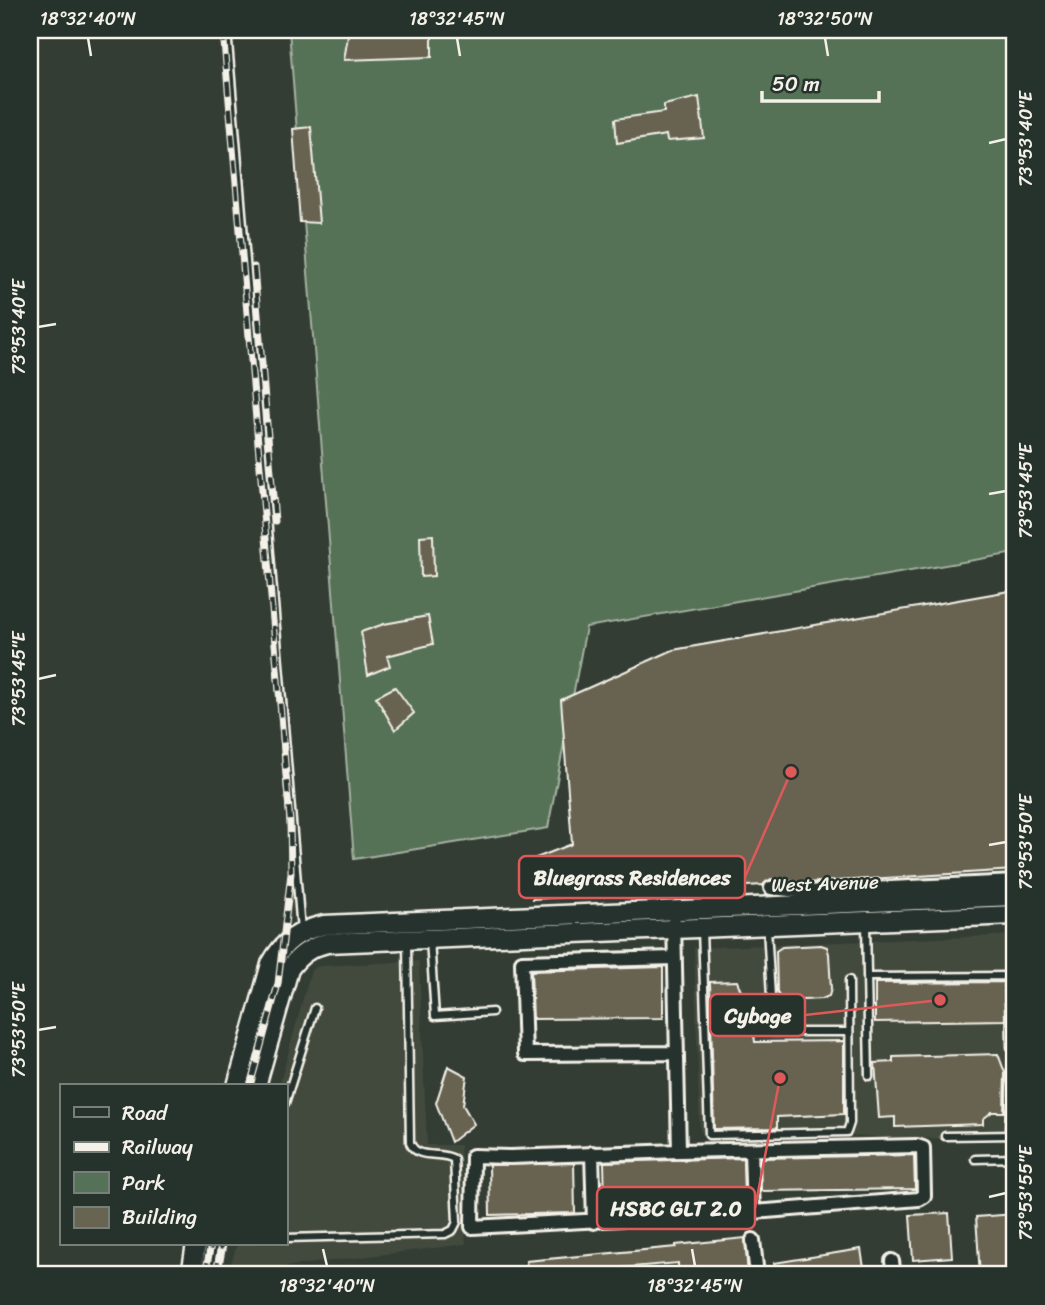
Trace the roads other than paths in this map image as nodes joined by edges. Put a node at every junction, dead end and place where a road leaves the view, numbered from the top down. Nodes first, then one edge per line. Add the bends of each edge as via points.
1 (227, 30) edge
2 (1015, 882) edge
3 (771, 888) dead end
4 (1004, 892) edge
5 (674, 909) junction
6 (1015, 915) edge
7 (866, 921) junction
8 (767, 925) junction
9 (702, 927) junction
10 (674, 929) junction
11 (301, 932) junction
12 (430, 938) junction
13 (407, 939) junction
14 (675, 958) junction
15 (868, 977) junction
16 (849, 980) dead end
17 (315, 1008) dead end
18 (492, 1012) dead end
19 (849, 1032) junction
20 (1011, 1047) dead end
21 (677, 1052) junction
22 (1015, 1072) edge
23 (869, 1076) dead end
24 (238, 1084) edge
25 (257, 1084) edge
26 (287, 1097) edge
27 (1012, 1135) edge
28 (945, 1136) dead end
29 (751, 1150) junction
30 (678, 1151) junction
31 (592, 1153) junction
32 (1015, 1158) edge
33 (975, 1159) dead end
34 (753, 1212) junction
35 (594, 1222) junction
36 (287, 1238) edge
37 (753, 1240) dead end
38 (196, 1246) edge
39 (215, 1246) edge
40 (892, 1261) dead end
41 (191, 1275) edge
42 (209, 1275) edge
43 (757, 1275) edge
44 (894, 1275) edge

1 - 11 lane
2 - 4 street
3 - 4 street
4 - 5 main road, West Avenue
5 - 10 street
5 - 11 main road, West Avenue via 336,923
6 - 7 main road, West Avenue
7 - 8 main road, West Avenue
7 - 15 lane
8 - 9 main road, West Avenue
8 - 19 lane via 773,1032
9 - 10 main road, West Avenue
9 - 19 lane via 709,1135 847,1132
10 - 12 main road, West Avenue
10 - 14 street
11 - 24 main road via 290,938 271,964
12 - 13 main road, West Avenue
12 - 18 lane via 435,1016
13 - 25 main road, West Avenue via 338,942 300,956 289,970
13 - 36 lane via 410,1143 419,1153 447,1154 454,1159 457,1222 445,1234
14 - 21 street
14 - 21 street via 522,962 525,1054
15 - 20 lane via 1010,976
15 - 23 lane
16 - 19 lane
17 - 26 lane
21 - 30 street
22 - 27 lane via 1011,1072
27 - 28 lane
29 - 30 street
29 - 34 street
29 - 34 street via 917,1146 923,1148 925,1191 919,1199
30 - 31 street
31 - 35 street
31 - 35 street via 473,1156 471,1227
32 - 33 lane
34 - 35 street
37 - 43 street
38 - 41 main road
39 - 42 main road
40 - 44 street

